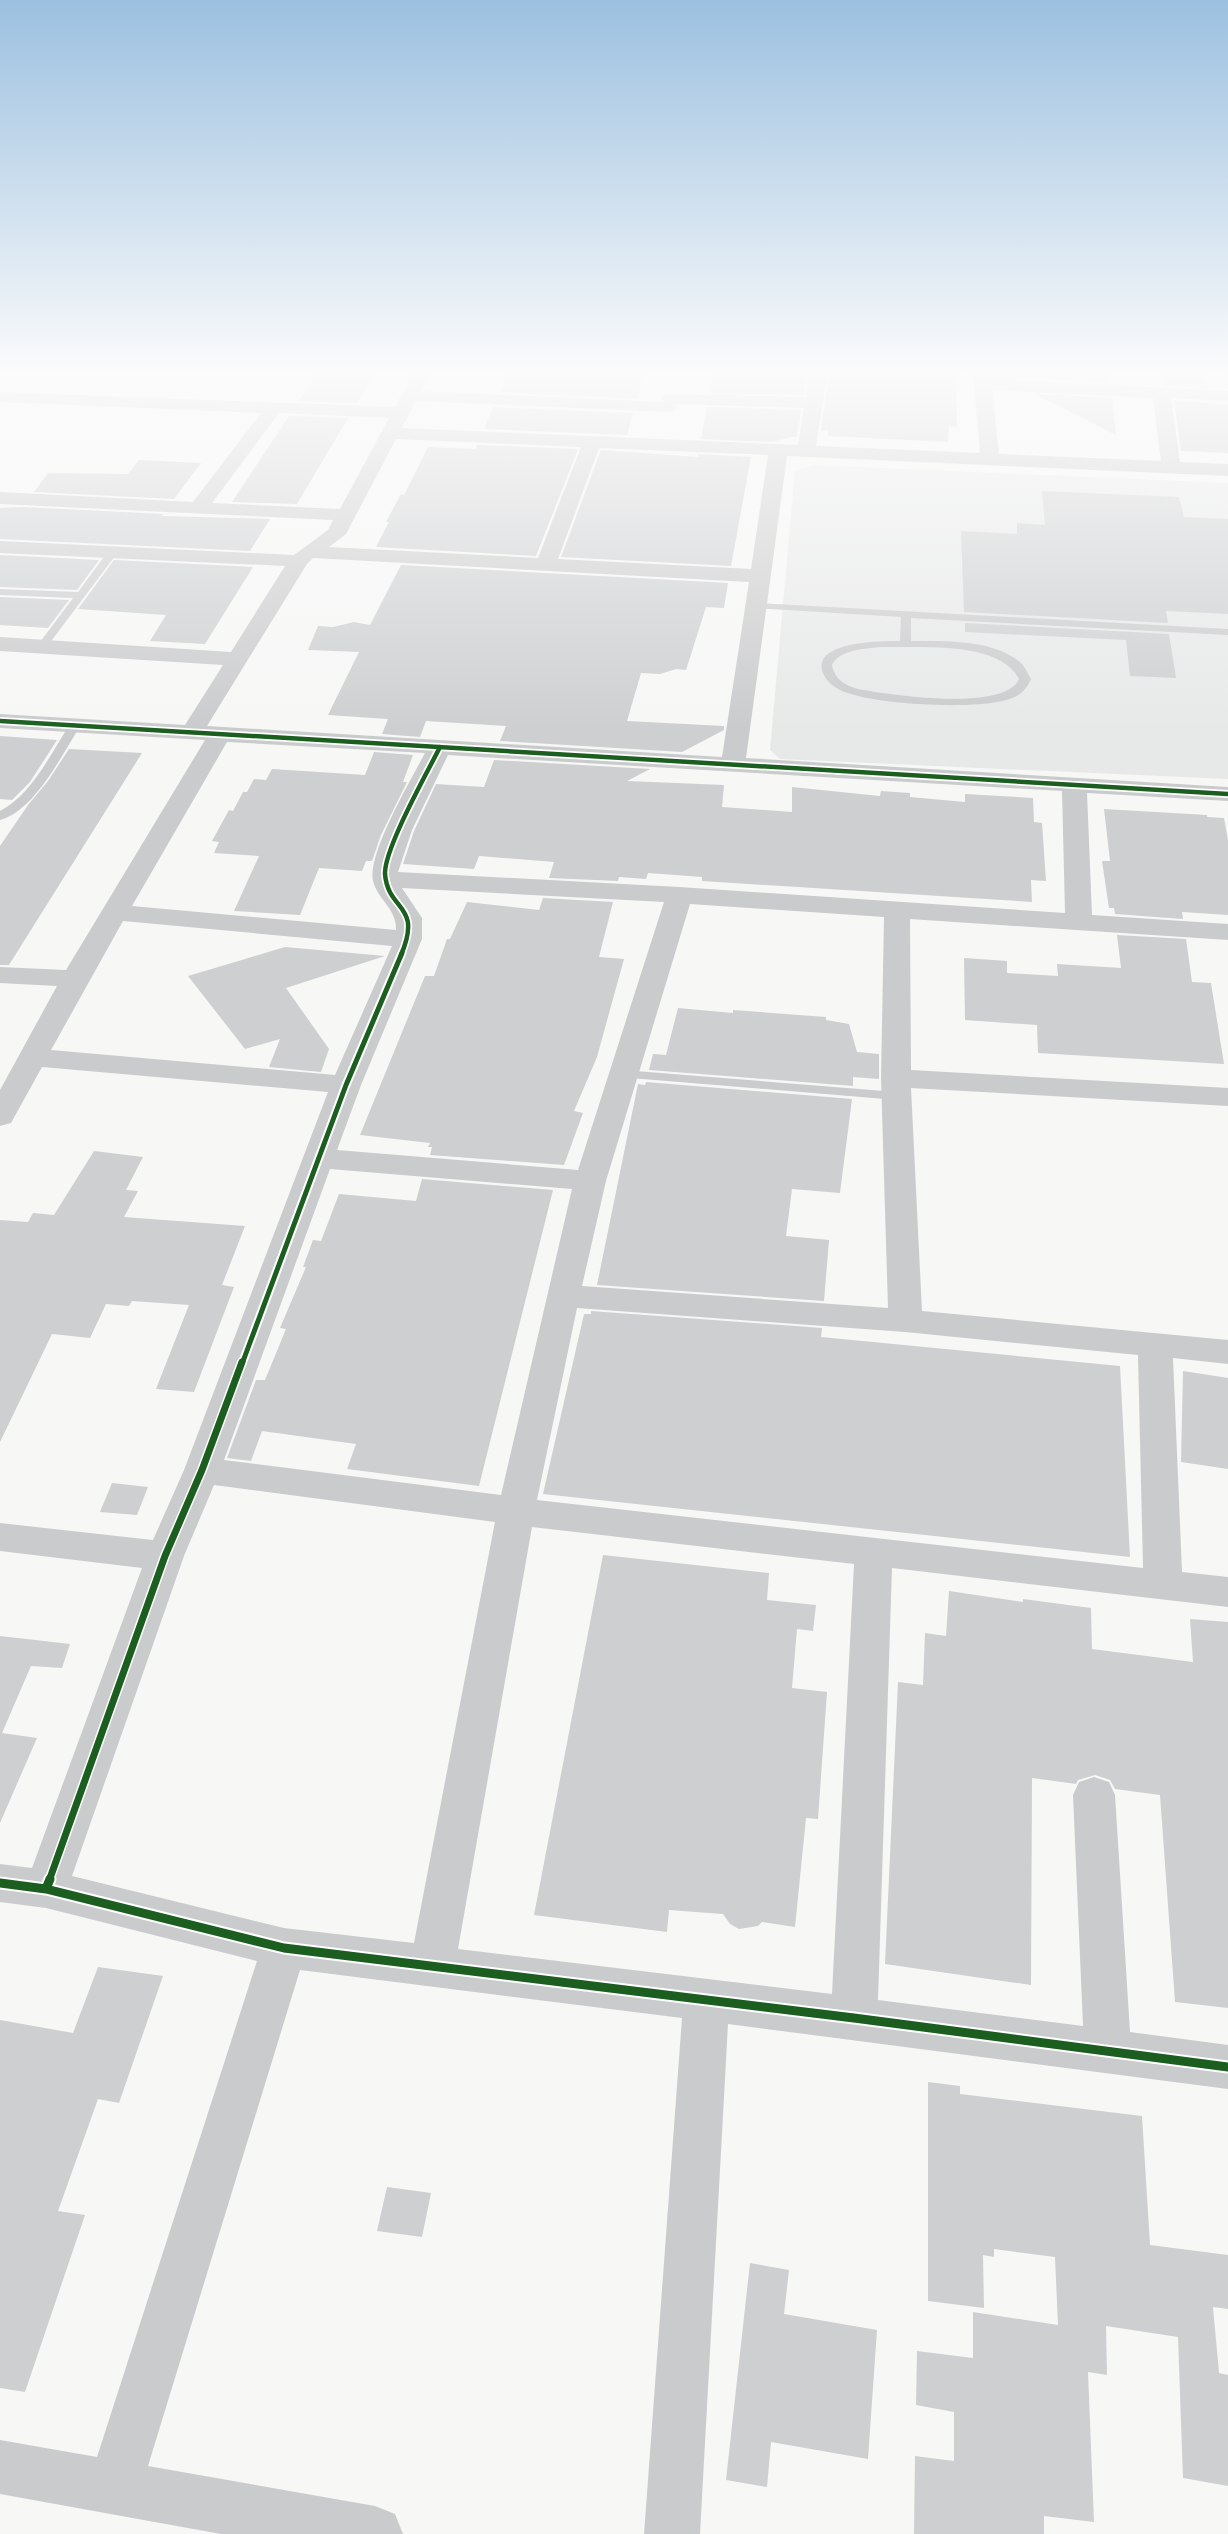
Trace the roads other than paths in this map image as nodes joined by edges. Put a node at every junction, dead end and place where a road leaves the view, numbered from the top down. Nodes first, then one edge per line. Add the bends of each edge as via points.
1 (209, 493) edge
2 (359, 493) edge
3 (573, 493) edge
4 (772, 493) edge
5 (0, 498) edge
6 (198, 508) junction
7 (347, 515) junction
8 (0, 547) edge
9 (113, 552) junction
10 (304, 557) junction
11 (546, 565) junction
12 (760, 576) junction
13 (0, 592) edge
14 (80, 595) junction
15 (756, 606) junction
16 (906, 613) junction
17 (1228, 632) edge
18 (0, 644) edge
19 (905, 645) junction
20 (42, 646) junction
21 (236, 658) junction
22 (0, 721) edge
23 (75, 725) junction
24 (192, 732) junction
25 (220, 734) junction
26 (440, 747) junction
27 (733, 764) junction
28 (1074, 785) junction
29 (1228, 794) edge
30 (0, 816) edge
31 (386, 879) junction
32 (679, 895) junction
33 (897, 909) junction
34 (114, 912) junction
35 (1079, 922) junction
36 (1228, 932) edge
37 (408, 939) junction
38 (0, 975) edge
39 (75, 979) junction
40 (34, 1057) junction
41 (623, 1074) junction
42 (346, 1086) junction
43 (896, 1087) junction
44 (1228, 1097) edge
45 (0, 1117) edge
46 (319, 1158) junction
47 (590, 1181) junction
48 (563, 1296) junction
49 (905, 1321) junction
50 (1155, 1345) junction
51 (1228, 1352) edge
52 (202, 1470) junction
53 (516, 1511) junction
54 (0, 1537) edge
55 (874, 1552) junction
56 (165, 1556) junction
57 (1163, 1584) junction
58 (1228, 1592) edge
59 (1094, 1795) dead end
60 (0, 1883) edge
61 (46, 1889) junction
62 (284, 1948) junction
63 (432, 1966) junction
64 (706, 2001) junction
65 (854, 2018) junction
66 (1108, 2051) junction
67 (1228, 2067) edge
68 (0, 2467) edge
69 (114, 2488) junction
70 (375, 2534) edge
71 (672, 2534) edge

1 - 6 street
2 - 7 street
3 - 11 street
4 - 12 street
5 - 6 street
6 - 7 street
7 - 10 street via 332,538
8 - 9 street
9 - 10 street
9 - 14 lane
10 - 11 street
10 - 21 street
11 - 12 street
12 - 15 street
13 - 14 lane
14 - 20 lane
15 - 16 lane
15 - 27 street
16 - 17 lane
16 - 19 lane
18 - 20 street
19 - 19 lane via 852,647 832,656 826,669 835,682 858,693 980,702 1016,692 1024,679 1019,666 987,651
20 - 21 street
21 - 24 street
22 - 23 street
23 - 24 street
23 - 30 lane via 19,806
24 - 25 street
25 - 26 street
25 - 34 street
26 - 27 street
26 - 31 street via 388,857
27 - 28 street
28 - 29 street
28 - 35 street
31 - 32 street
31 - 37 street via 410,919
32 - 33 street
32 - 41 street
33 - 35 street
33 - 43 street
34 - 37 street
34 - 39 street
35 - 36 street
37 - 42 street
38 - 39 street
39 - 40 street
40 - 42 street
40 - 45 street
41 - 43 lane
41 - 47 street
42 - 46 street
43 - 44 street
43 - 49 street
46 - 47 street
46 - 52 street
47 - 48 street
48 - 49 street
48 - 53 street
49 - 50 street
50 - 51 street
50 - 57 street
52 - 53 street
52 - 56 street
53 - 55 street
53 - 63 street
54 - 56 street
55 - 57 street
55 - 65 street
56 - 61 street
57 - 58 street
59 - 66 street
60 - 61 street
61 - 62 street
62 - 63 street
62 - 69 street
63 - 64 street
64 - 65 street
64 - 71 street
65 - 66 street
66 - 67 street
68 - 69 street
69 - 70 street

